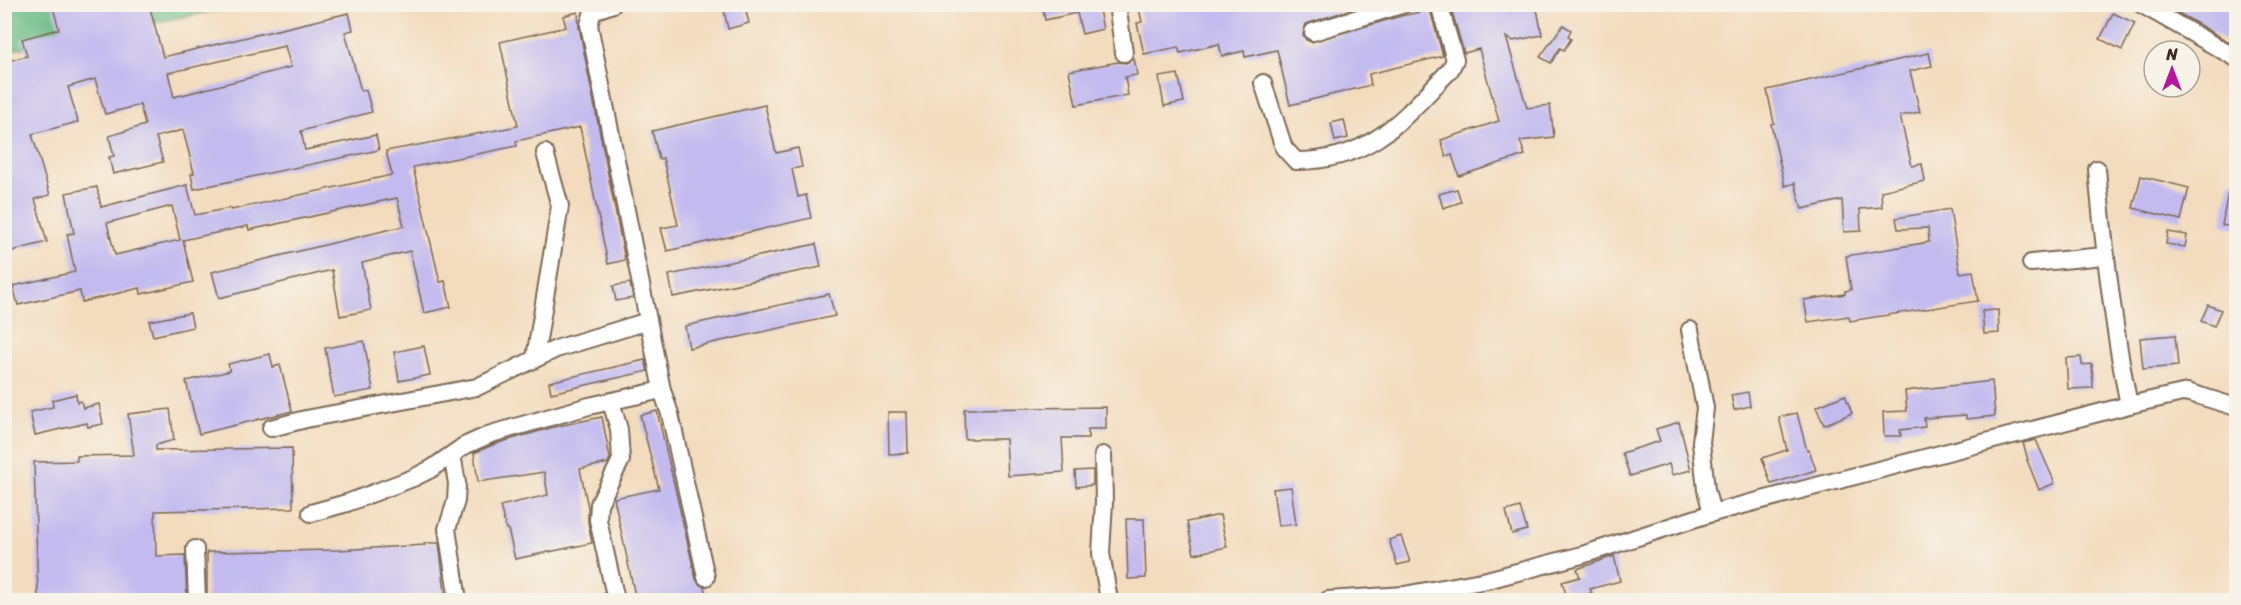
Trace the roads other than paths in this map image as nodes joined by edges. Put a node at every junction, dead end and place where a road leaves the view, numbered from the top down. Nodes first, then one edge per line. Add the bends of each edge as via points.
1 (613, 4) edge
2 (1117, 4) edge
3 (1404, 4) edge
4 (1439, 4) edge
5 (2141, 4) edge
6 (1313, 32) dead end
7 (1124, 52) dead end
8 (2236, 58) edge
9 (1263, 83) dead end
10 (545, 153) dead end
11 (2097, 169) dead end
12 (2104, 256) junction
13 (2031, 263) dead end
14 (648, 321) junction
15 (1690, 330) dead end
16 (535, 358) junction
17 (662, 390) junction
18 (610, 402) junction
19 (2129, 405) junction
20 (2236, 406) edge
21 (271, 428) dead end
22 (452, 455) junction
23 (1103, 455) dead end
24 (312, 513) dead end
25 (1712, 513) junction
26 (195, 549) dead end
27 (706, 577) dead end
28 (197, 600) edge
29 (458, 600) edge
30 (616, 600) edge
31 (1108, 600) edge
32 (1328, 600) edge

1 - 14 street via 593,11 589,24
2 - 7 street
3 - 6 street
4 - 9 street via 1455,60 1450,70 1387,132 1363,148 1318,160 1296,161 1284,148
5 - 8 street
10 - 16 street via 560,206
11 - 12 street
12 - 13 street
12 - 19 street
14 - 16 street
14 - 17 street
15 - 25 street via 1705,408 1701,442
16 - 21 street via 477,387
17 - 18 street
17 - 27 street
18 - 22 street via 476,439
18 - 30 street via 619,429 621,460 599,504 598,520
19 - 20 street via 2187,392
19 - 25 street
22 - 24 street via 413,478
22 - 29 street via 456,501 447,529
23 - 31 street via 1101,553
25 - 32 street via 1582,555 1487,580 1404,595
26 - 28 street

